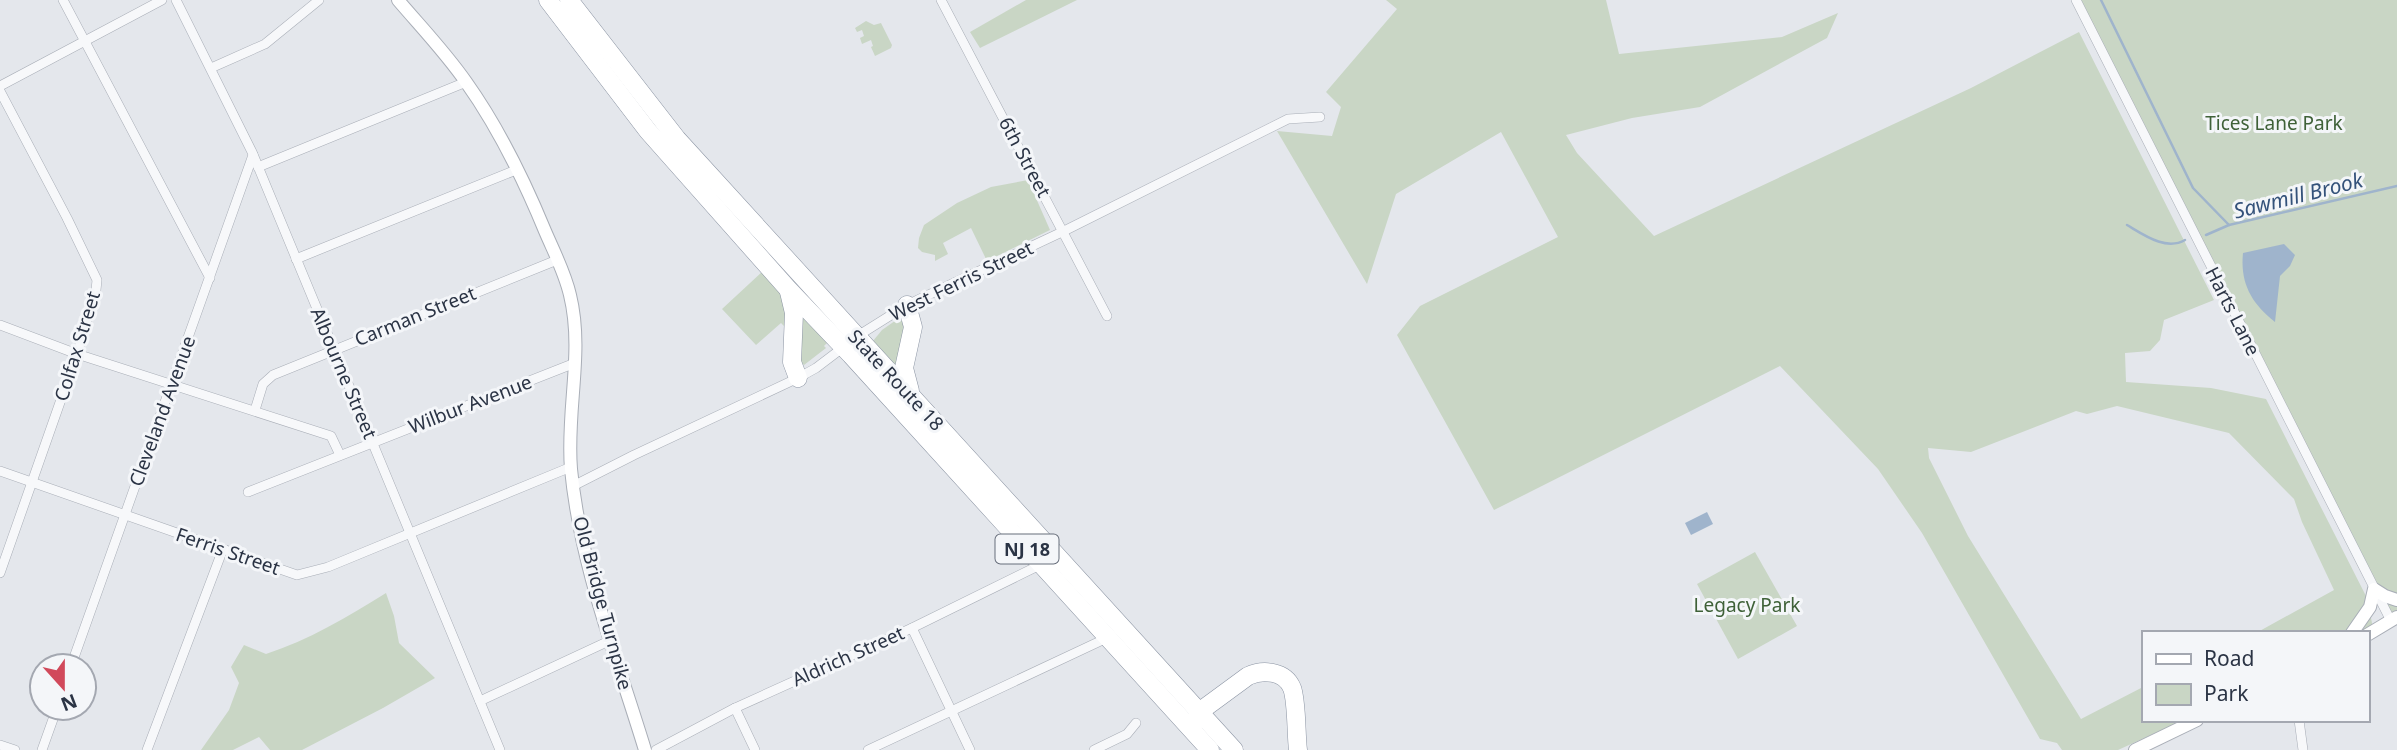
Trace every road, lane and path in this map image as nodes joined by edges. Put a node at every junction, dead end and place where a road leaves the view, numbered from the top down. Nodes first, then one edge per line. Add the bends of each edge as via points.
1 (64, 0) edge
2 (162, 0) edge
3 (176, 0) edge
4 (319, 0) edge
5 (398, 0) edge
6 (548, 0) edge
7 (569, 0) edge
8 (941, 0) edge
9 (2076, 0) edge
10 (85, 41) junction
11 (211, 68) junction
12 (466, 82) junction
13 (0, 89) edge
14 (1320, 117) dead end
15 (253, 155) junction
16 (258, 167) junction
17 (516, 170) junction
18 (1064, 231) junction
19 (296, 259) junction
20 (557, 260) junction
21 (210, 278) junction
22 (788, 289) junction
23 (907, 306) junction
24 (1107, 316) dead end
25 (0, 325) edge
26 (850, 342) junction
27 (334, 349) junction
28 (77, 354) junction
29 (575, 363) junction
30 (798, 377) junction
31 (172, 384) junction
32 (913, 397) junction
33 (255, 411) junction
34 (372, 442) junction
35 (340, 455) junction
36 (571, 467) junction
37 (0, 471) edge
38 (33, 483) junction
39 (573, 486) junction
40 (248, 492) dead end
41 (125, 515) junction
42 (410, 533) junction
43 (223, 549) junction
44 (1042, 564) junction
45 (0, 573) edge
46 (2374, 589) junction
47 (2397, 600) edge
48 (2394, 619) edge
49 (912, 628) junction
50 (2353, 631) edge
51 (2369, 634) edge
52 (1109, 637) junction
53 (611, 640) junction
54 (76, 652) edge
55 (480, 701) junction
56 (735, 708) junction
57 (951, 712) junction
58 (1199, 712) junction
59 (52, 722) edge
60 (2193, 722) edge
61 (2299, 722) edge
62 (1136, 723) dead end
63 (1192, 730) junction
64 (0, 745) edge
65 (15, 750) edge
66 (42, 750) edge
67 (147, 750) edge
68 (500, 750) edge
69 (645, 750) edge
70 (656, 750) edge
71 (755, 750) edge
72 (868, 750) edge
73 (970, 750) edge
74 (1094, 750) edge
75 (1210, 750) edge
76 (1234, 750) edge
77 (1298, 750) edge
78 (2135, 750) edge
79 (2304, 750) edge

1 - 10 street
2 - 10 street
3 - 11 street, Albourne Street
4 - 11 street via 265,44
5 - 12 street, Old Bridge Turnpike
6 - 22 highway, State Route 18 / NJ 18 via 640,121
7 - 26 highway, State Route 18 / NJ 18 via 661,120
8 - 18 street, 6th Street
9 - 46 street, Harts Lane
10 - 13 street
10 - 21 street
11 - 15 street, Albourne Street
12 - 16 street
12 - 17 street, Old Bridge Turnpike
13 - 28 street, Colfax Street via 96,280
14 - 18 street, West Ferris Street via 1288,119
15 - 16 street, Albourne Street
15 - 21 street, Cleveland Avenue
16 - 19 street, Albourne Street
17 - 19 street
17 - 20 street, Old Bridge Turnpike
18 - 23 street, West Ferris Street
18 - 24 street, 6th Street
19 - 27 street, Albourne Street
20 - 27 street, Carman Street
20 - 29 street, Old Bridge Turnpike via 576,322
21 - 31 street, Cleveland Avenue
22 - 26 highway, State Route 18 / NJ 18
22 - 30 highway via 794,313 792,362
23 - 26 street, West Ferris Street
23 - 32 highway via 914,327 904,368
25 - 28 street
26 - 30 street, West Ferris Street
26 - 32 highway, State Route 18 / NJ 18
26 - 44 highway, State Route 18 / NJ 18
27 - 33 street, Carman Street via 273,375 264,384
27 - 34 street, Albourne Street
28 - 31 street
28 - 38 street, Colfax Street
29 - 34 street, Wilbur Avenue
29 - 36 street, Old Bridge Turnpike
30 - 39 street, West Ferris Street
31 - 33 street
31 - 41 street, Cleveland Avenue
32 - 58 highway, State Route 18 / NJ 18
33 - 35 street via 331,436
34 - 35 street, Wilbur Avenue
34 - 42 street, Albourne Street
35 - 40 street, Wilbur Avenue
36 - 39 street, Old Bridge Turnpike
36 - 42 street, Ferris Street
37 - 38 street, Ferris Street
38 - 41 street, Ferris Street
38 - 45 street, Colfax Street
39 - 53 street, Old Bridge Turnpike
41 - 43 street, Ferris Street
41 - 54 street, Cleveland Avenue
42 - 43 street, Ferris Street via 297,575
42 - 55 street, Albourne Street
43 - 67 street
44 - 49 street, Aldrich Street
44 - 52 highway, State Route 18 / NJ 18
46 - 47 street
46 - 48 street, Harts Lane
46 - 50 street via 2370,607
48 - 51 street
49 - 56 street, Aldrich Street
49 - 57 street
52 - 57 street
52 - 63 highway, State Route 18 / NJ 18
53 - 55 street
53 - 69 street, Old Bridge Turnpike
55 - 68 street, Albourne Street
56 - 70 street, Aldrich Street
56 - 71 street
57 - 72 street
57 - 73 street
58 - 63 highway
58 - 76 highway, State Route 18 / NJ 18
58 - 77 highway via 1248,676 1272,673 1285,678 1292,689
59 - 66 street
60 - 78 street
61 - 79 street
62 - 74 street via 1127,734
63 - 75 highway, State Route 18 / NJ 18
64 - 65 street

